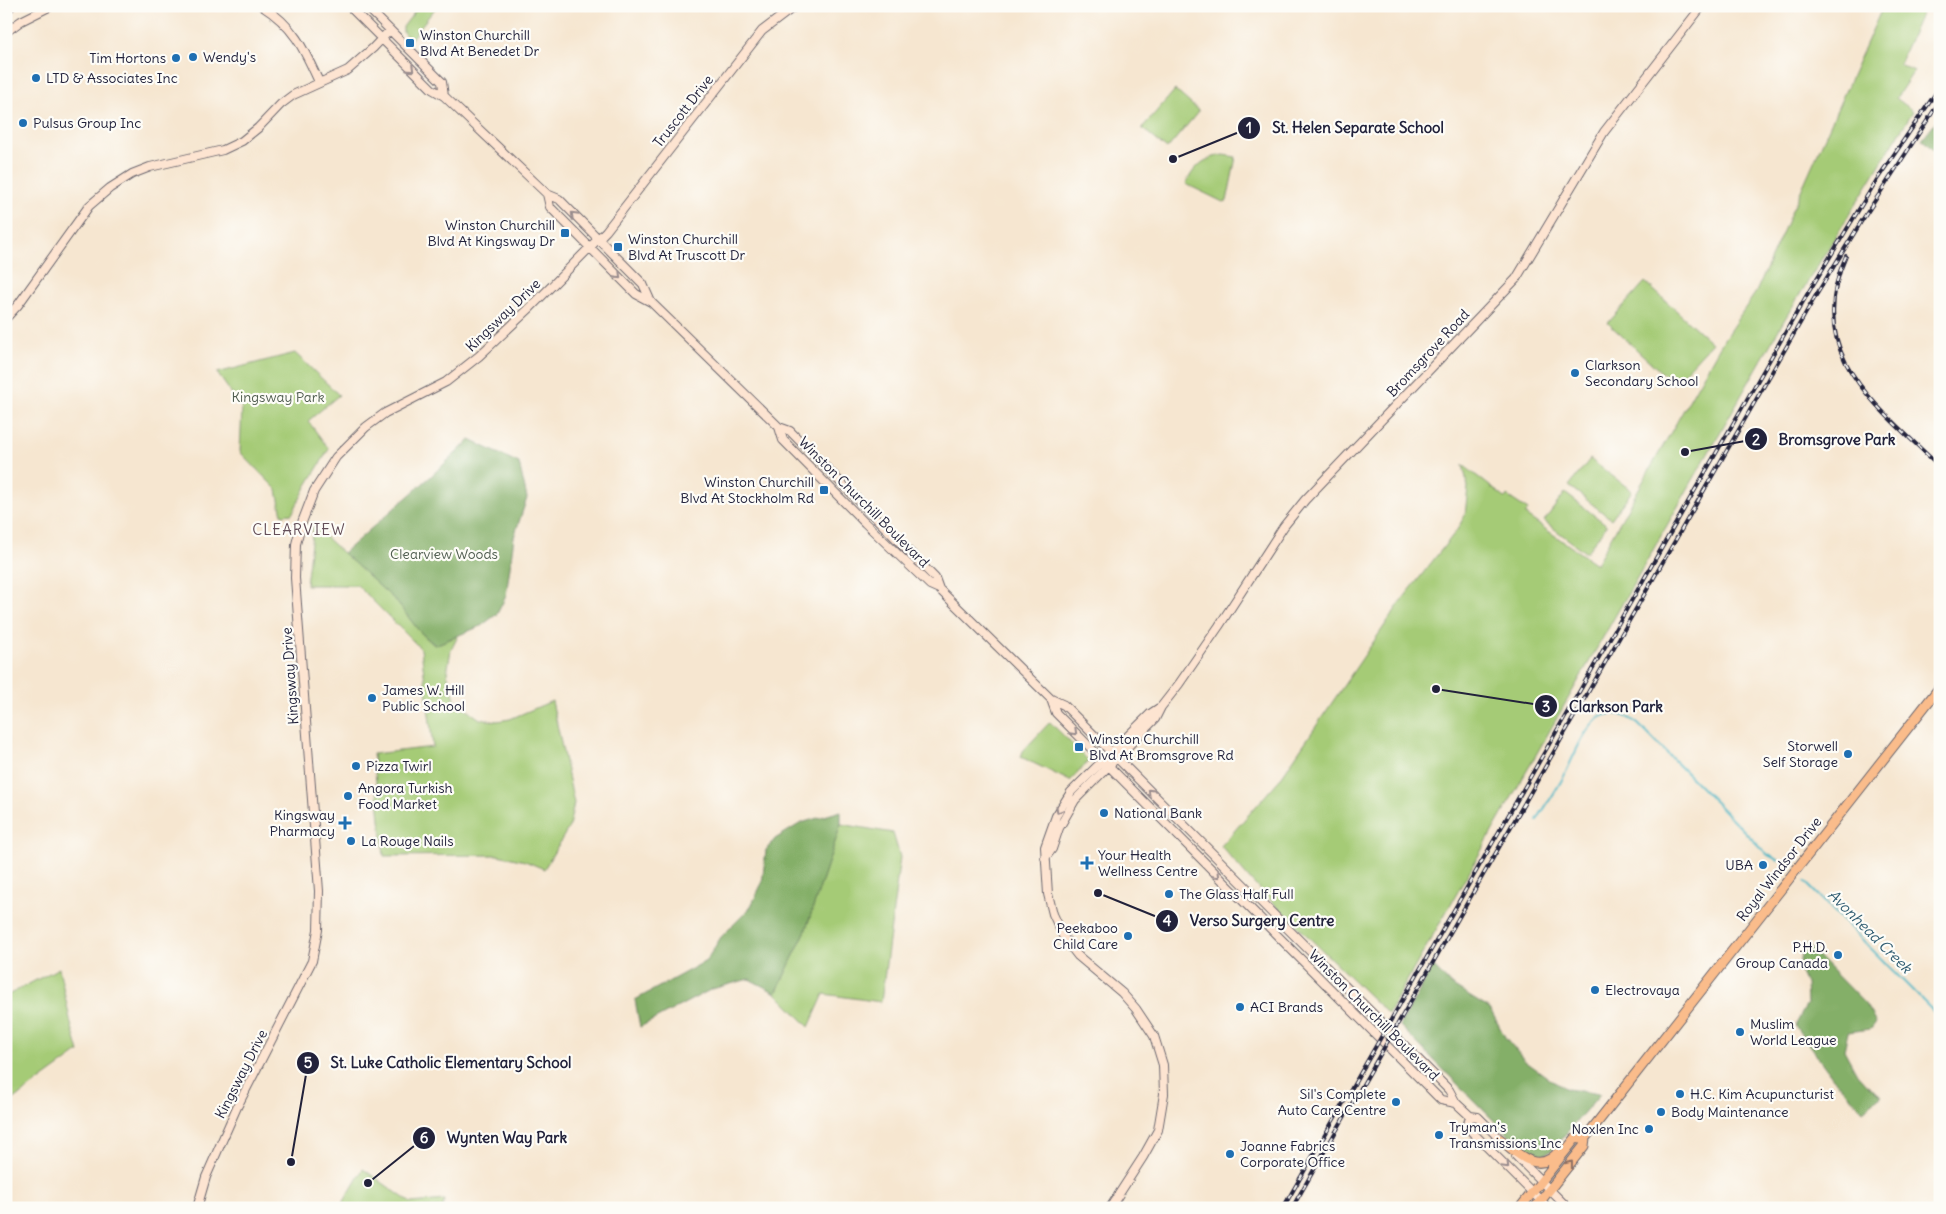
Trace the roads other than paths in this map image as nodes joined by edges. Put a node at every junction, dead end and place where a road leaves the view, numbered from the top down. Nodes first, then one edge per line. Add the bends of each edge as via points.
1 (10, 6) edge
2 (51, 6) edge
3 (262, 6) edge
4 (349, 6) edge
5 (366, 6) edge
6 (795, 6) edge
7 (1702, 6) edge
8 (6, 9) edge
9 (390, 30) junction
10 (6, 32) edge
11 (381, 39) junction
12 (319, 82) junction
13 (444, 96) junction
14 (548, 194) junction
15 (598, 238) junction
16 (589, 247) junction
17 (651, 302) junction
18 (6, 318) edge
19 (779, 427) junction
20 (939, 588) junction
21 (1940, 687) edge
22 (1052, 699) junction
23 (1114, 755) junction
24 (1105, 763) junction
25 (1456, 1103) junction
26 (1470, 1116) junction
27 (1585, 1138) junction
28 (1500, 1139) junction
29 (1573, 1142) junction
30 (1541, 1181) junction
31 (1550, 1189) junction
32 (1532, 1192) junction
33 (1541, 1205) edge
34 (197, 1208) edge
35 (1110, 1208) edge
36 (1520, 1208) edge
37 (1568, 1208) edge

1 - 8 highway
2 - 10 street
3 - 12 street via 294,33
4 - 11 street, Winston Churchill Boulevard
5 - 9 street, Winston Churchill Boulevard
6 - 15 street, Truscott Drive via 762,31
7 - 23 street, Bromsgrove Road via 1604,132 1516,279 1305,500 1284,526 1179,684
9 - 11 street
9 - 13 street, Winston Churchill Boulevard via 442,82
11 - 12 street via 348,70
11 -> 13 street, Winston Churchill Boulevard via 432,89
12 - 18 street via 281,104 242,141 223,150 150,167 110,188 89,206
13 - 14 street, Winston Churchill Boulevard
15 -> 14 street, Winston Churchill Boulevard via 559,199
14 - 16 street, Winston Churchill Boulevard via 550,207
15 - 16 street, Truscott Drive
15 - 17 street, Winston Churchill Boulevard via 643,284
16 -> 17 street, Winston Churchill Boulevard via 636,294
16 - 34 street, Kingsway Drive via 479,356 437,388 402,403 366,427 336,458 314,491 297,538 295,578 319,891 318,930 312,961 237,1107 206,1177
17 - 19 street, Winston Churchill Boulevard
19 - 20 street, Winston Churchill Boulevard via 790,431 852,492 935,578
19 - 20 street, Winston Churchill Boulevard via 783,440 844,502 930,585
20 - 22 street, Winston Churchill Boulevard
21 - 27 main road, Royal Windsor Drive
22 - 23 street, Winston Churchill Boulevard via 1064,705
22 -> 24 street, Winston Churchill Boulevard via 1056,714
23 - 24 street, Bromsgrove Road
25 -> 23 street, Winston Churchill Boulevard via 1450,1090
24 -> 25 street, Winston Churchill Boulevard via 1441,1100
24 - 35 street, Bromsgrove Road via 1075,800 1045,858 1048,894 1064,938 1078,956 1136,1009 1154,1036 1163,1065 1164,1094 1158,1130
25 - 26 street, Winston Churchill Boulevard
26 - 28 street, Winston Churchill Boulevard via 1478,1117
26 -> 32 street, Winston Churchill Boulevard via 1467,1127
27 - 29 main road
31 -> 27 main road, Royal Windsor Drive via 1584,1146
28 - 29 main road via 1521,1157 1533,1162 1554,1157 1565,1144
28 - 30 street, Winston Churchill Boulevard
29 - 30 main road
30 - 31 street, Winston Churchill Boulevard
30 - 32 main road
31 - 33 main road, Royal Windsor Drive
31 - 37 street, Winston Churchill Boulevard
32 - 33 street, Winston Churchill Boulevard
32 - 36 main road

